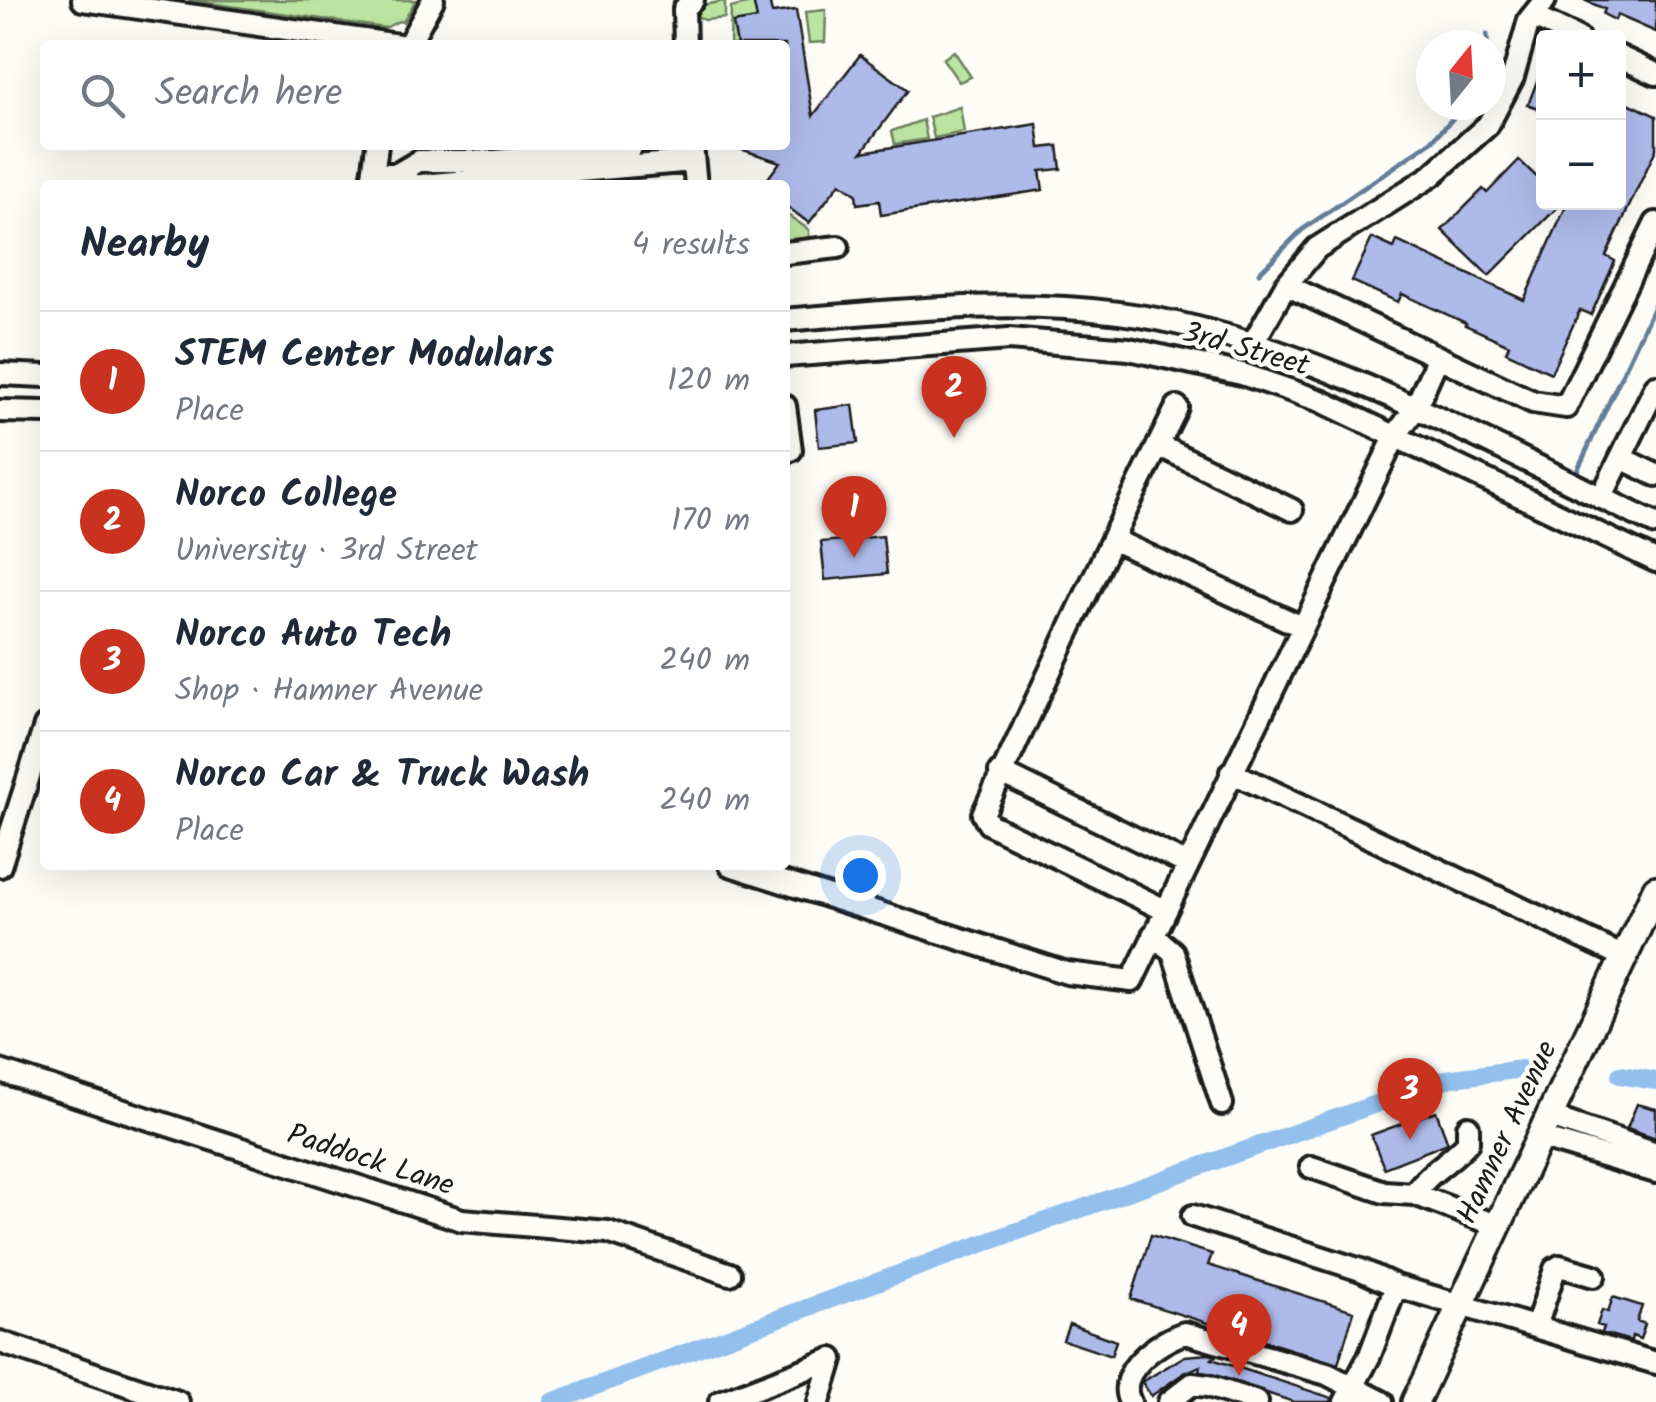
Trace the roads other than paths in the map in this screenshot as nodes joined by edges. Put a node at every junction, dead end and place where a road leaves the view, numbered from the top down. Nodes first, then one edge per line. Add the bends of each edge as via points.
1 (82, 0) edge
2 (434, 0) edge
3 (693, 0) edge
4 (164, 6) edge
5 (1539, 8) edge
6 (1568, 30) edge
7 (369, 40) edge
8 (411, 40) edge
9 (685, 40) edge
10 (1626, 60) edge
11 (1656, 74) edge
12 (376, 150) edge
13 (610, 150) edge
14 (692, 153) edge
15 (397, 174) junction
16 (372, 179) edge
17 (410, 180) edge
18 (558, 180) edge
19 (695, 180) edge
20 (1656, 224) edge
21 (838, 247) dead end
22 (790, 252) edge
23 (1286, 285) junction
24 (790, 320) edge
25 (1253, 343) junction
26 (790, 356) edge
27 (1438, 357) junction
28 (0, 374) edge
29 (40, 376) edge
30 (1656, 386) edge
31 (1177, 407) dead end
32 (1415, 409) junction
33 (0, 411) edge
34 (40, 412) edge
35 (1649, 417) edge
36 (1396, 435) junction
37 (1158, 445) junction
38 (1621, 458) junction
39 (1656, 475) edge
40 (1601, 498) junction
41 (1292, 510) dead end
42 (1656, 524) edge
43 (1112, 539) junction
44 (1656, 562) edge
45 (1302, 627) junction
46 (40, 742) edge
47 (1000, 772) junction
48 (1231, 772) junction
49 (1188, 864) junction
50 (0, 866) edge
51 (746, 870) edge
52 (1654, 896) edge
53 (1165, 910) junction
54 (1154, 935) junction
55 (1624, 957) junction
56 (0, 1071) edge
57 (1222, 1104) dead end
58 (1548, 1117) junction
59 (1468, 1127) dead end
60 (1656, 1153) edge
61 (1311, 1167) dead end
62 (1656, 1172) edge
63 (1414, 1194) junction
64 (1193, 1216) dead end
65 (1498, 1226) junction
66 (730, 1274) dead end
67 (1594, 1276) dead end
68 (1396, 1286) junction
69 (1462, 1305) junction
70 (1536, 1327) junction
71 (0, 1342) edge
72 (1656, 1363) edge
73 (779, 1380) junction
74 (1350, 1395) edge
75 (178, 1402) edge
76 (720, 1402) edge
77 (772, 1402) edge
78 (819, 1402) edge
79 (1130, 1402) edge
80 (1169, 1402) edge
81 (1257, 1402) edge
82 (1382, 1402) edge
83 (1415, 1402) edge

1 - 4 street
2 - 8 street
3 - 9 street via 684,9
4 - 7 street
5 - 6 street
5 - 23 street via 1488,125 1431,176 1317,248
10 - 11 street
12 - 16 street
13 - 15 street via 419,161
14 - 18 street
14 - 19 street
15 - 16 street
15 - 17 street
20 - 27 street via 1566,406 1533,402
21 - 22 street
23 - 25 street
23 - 27 street
24 - 25 street, 3rd Street via 1032,306 1156,319
25 - 32 street, 3rd Street
26 - 36 street, 3rd Street via 1009,339 1129,349 1242,374
27 - 32 street
28 - 29 street
30 - 35 street
31 - 37 street
32 - 36 street
32 - 40 street, 3rd Street
33 - 34 street
35 - 38 street
36 - 44 street, 3rd Street
36 - 45 street
37 - 41 street
37 - 43 street
38 - 39 street
38 - 40 street
40 - 42 street, 3rd Street
43 - 45 street
43 - 47 street
45 - 48 street
46 - 50 street
47 - 49 street
47 - 53 street via 982,814 989,824
48 - 49 street
48 - 55 street
49 - 53 street
51 - 54 street via 1067,973 1132,981
52 - 55 main road, Hamner Avenue
53 - 54 street
54 - 57 street via 1172,952
55 - 58 main road, Hamner Avenue
56 - 66 street, Paddock Lane via 462,1220 608,1232
58 - 60 street
58 - 62 street
58 - 65 main road, Hamner Avenue
59 - 63 street via 1468,1142
61 - 63 street via 1384,1192
63 - 65 street
64 - 68 street
65 - 69 main road, Hamner Avenue
67 - 70 street via 1555,1268
68 - 69 street
68 - 74 street
69 - 70 street
69 - 83 main road, Hamner Avenue
70 - 72 street
71 - 75 street
73 - 76 street
73 - 77 street
73 - 78 street via 832,1359
74 - 79 street via 1327,1374 1185,1332 1164,1338 1145,1356 1126,1381
74 - 82 street
80 - 81 street via 1192,1384

